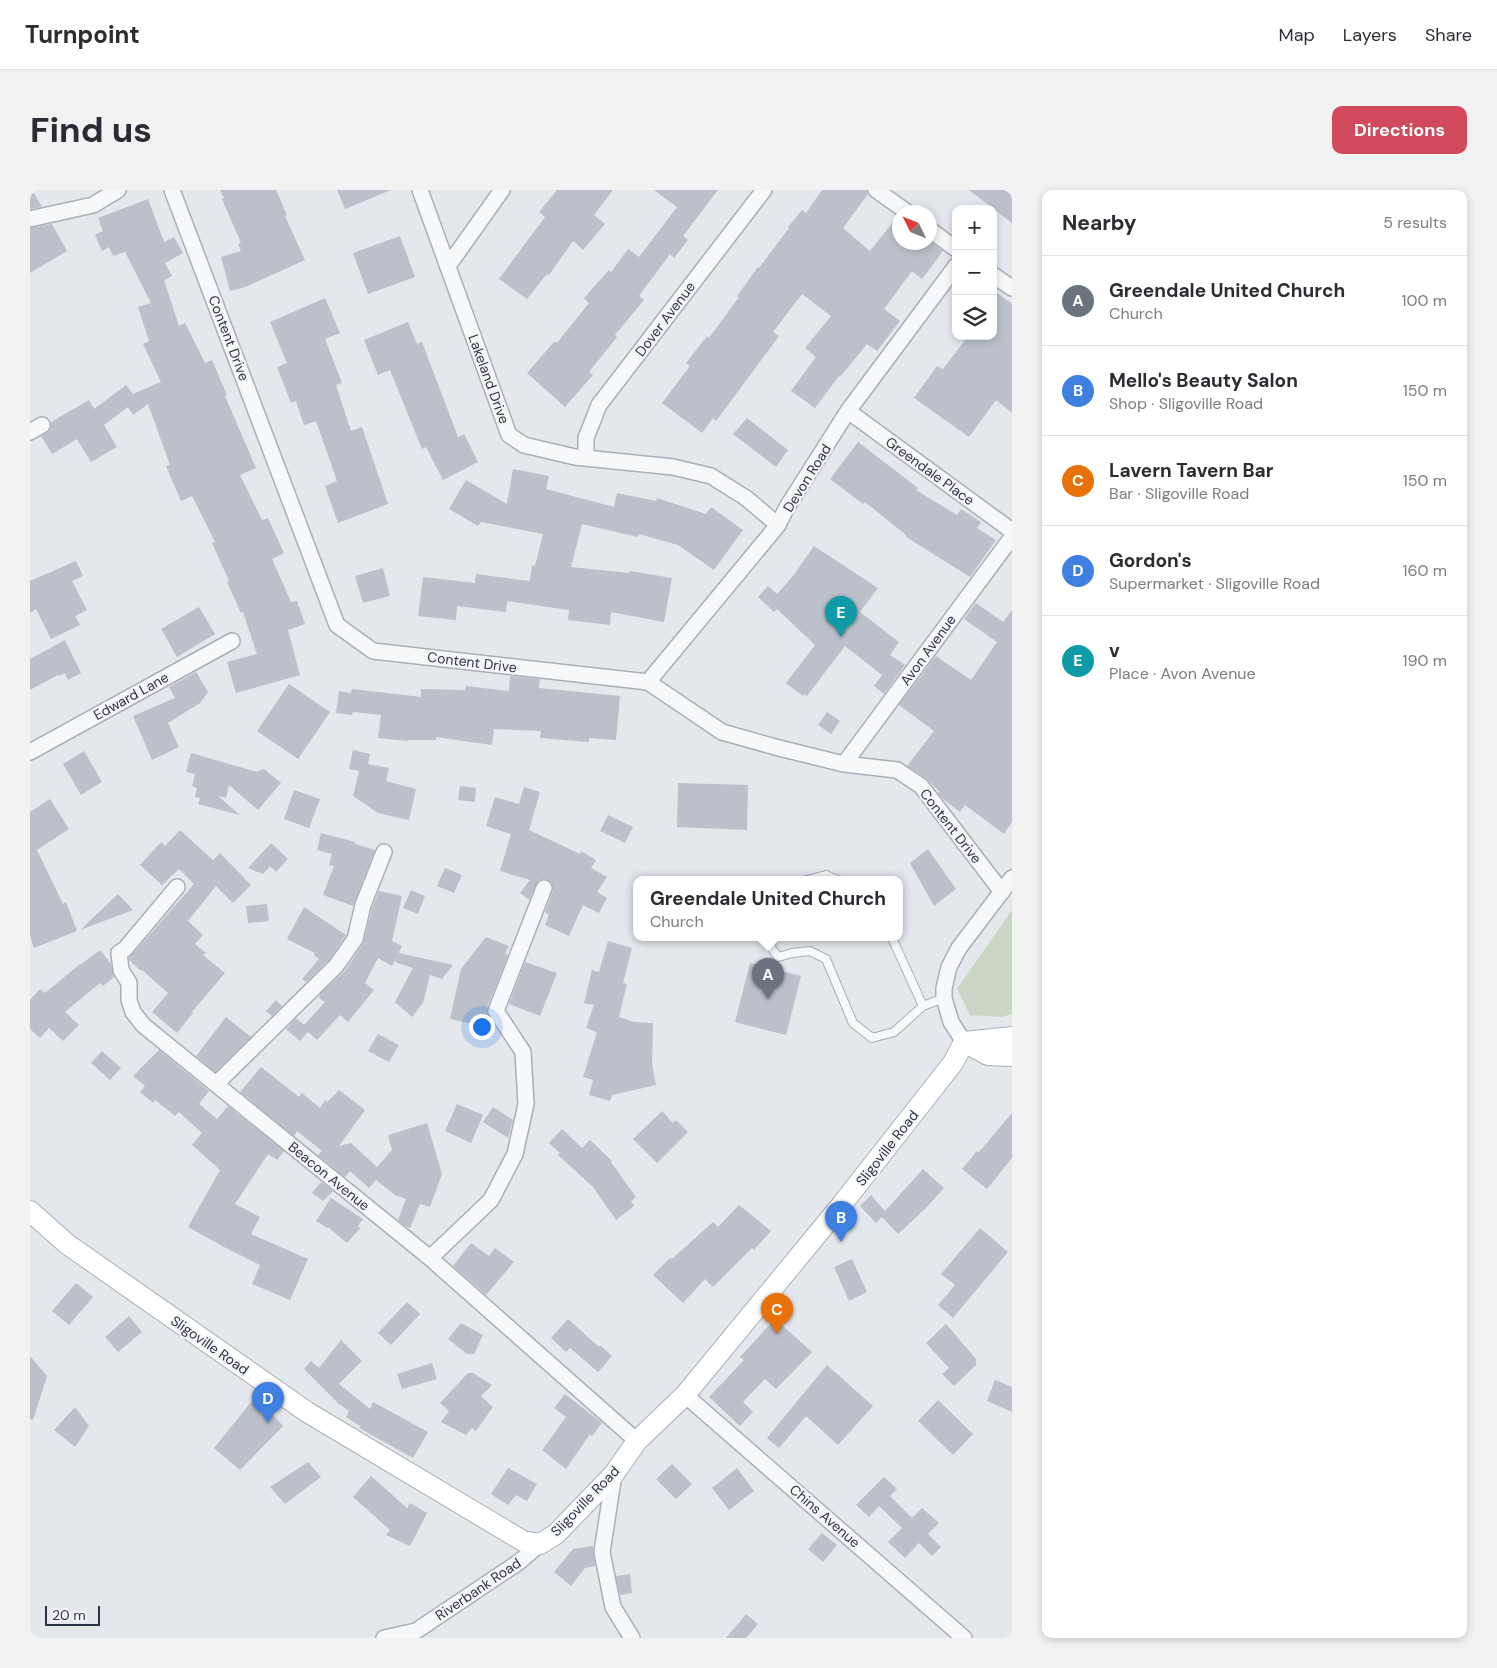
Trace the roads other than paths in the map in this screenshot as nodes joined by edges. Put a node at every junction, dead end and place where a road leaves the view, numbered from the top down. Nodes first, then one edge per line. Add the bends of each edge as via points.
1 (118, 190) edge
2 (172, 190) edge
3 (420, 190) edge
4 (502, 190) edge
5 (764, 190) edge
6 (876, 190) edge
7 (897, 205) edge
8 (30, 219) edge
9 (937, 234) edge
10 (952, 246) edge
11 (448, 266) junction
12 (952, 271) edge
13 (997, 278) edge
14 (1012, 288) edge
15 (848, 411) junction
16 (586, 457) junction
17 (778, 525) junction
18 (1012, 531) edge
19 (1012, 537) edge
20 (232, 640) dead end
21 (648, 682) junction
22 (30, 752) edge
23 (844, 764) junction
24 (384, 852) dead end
25 (1012, 878) edge
26 (177, 887) dead end
27 (544, 888) dead end
28 (1002, 892) junction
29 (772, 941) edge
30 (893, 941) edge
31 (944, 998) junction
32 (923, 1006) junction
33 (1008, 1035) edge
34 (964, 1042) junction
35 (1012, 1056) edge
36 (216, 1084) junction
37 (30, 1211) edge
38 (430, 1258) junction
39 (685, 1395) junction
40 (637, 1440) junction
41 (614, 1474) junction
42 (540, 1544) junction
43 (384, 1638) edge
44 (632, 1638) edge
45 (964, 1638) edge

1 - 8 street via 93,205
2 - 21 street, Content Drive via 337,625 373,651
3 - 11 street, Lakeland Drive
4 - 11 street
5 - 16 street, Dover Avenue via 599,405 586,438
6 - 7 street
9 - 10 street
11 - 16 street, Lakeland Drive via 509,435 524,446
12 - 15 street, Devon Road
13 - 14 street
15 - 17 street, Devon Road
15 - 18 street, Greendale Place
16 - 17 street, Lakeland Drive via 673,467 711,476 746,498
17 - 21 street, Devon Road
19 - 23 street, Avon Avenue
20 - 22 street, Edward Lane
21 - 23 street, Content Drive via 722,732
23 - 28 street, Content Drive via 897,770 921,786
24 - 36 street via 363,905 355,939 340,959
25 - 28 street
26 - 36 street, Beacon Avenue via 119,953 121,970 129,983 133,1012 143,1025
27 - 38 street via 496,1011 523,1052 526,1104 515,1154 491,1200
28 - 31 street via 959,948 949,967
29 - 32 lane via 771,947 778,957 810,951 826,959 853,1023 872,1038 894,1032
30 - 32 lane
31 - 32 lane
31 - 34 street via 951,1022
33 - 34 street
34 - 35 street via 988,1055
34 - 39 street, Sligoville Road via 953,1063 843,1203
36 - 38 street, Beacon Avenue
37 - 42 street, Sligoville Road via 67,1244 307,1412 523,1540
38 - 40 street, Beacon Avenue
39 - 40 street, Sligoville Road
39 - 45 street, Chins Avenue
40 - 41 street, Sligoville Road
41 - 42 street, Sligoville Road via 556,1534
41 - 44 street via 602,1552 613,1607
42 - 43 street, Riverbank Road via 519,1562 416,1631

